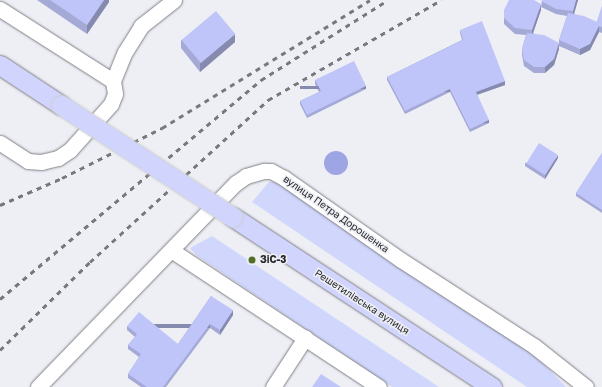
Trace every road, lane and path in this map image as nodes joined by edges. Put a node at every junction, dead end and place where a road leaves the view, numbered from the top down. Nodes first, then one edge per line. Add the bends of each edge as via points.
1 (174, 0) edge
2 (0, 9) edge
3 (0, 65) edge
4 (113, 81) junction
5 (0, 142) edge
6 (171, 250) junction
7 (305, 338) junction
8 (38, 387) edge
9 (273, 387) edge
10 (379, 387) edge
11 (492, 387) edge
12 (586, 387) edge

1 - 4 street via 141,26 125,52
2 - 4 street
3 - 11 main road, Решетилівська вулиця, bridge
4 - 5 street via 115,94 111,104 70,150 58,158 42,162 28,161
6 - 7 street
6 - 8 street, вулиця Петра Дорошенка
6 - 12 street, вулиця Петра Дорошенка via 236,183 256,173 271,171 534,346
7 - 9 street
7 - 10 street

